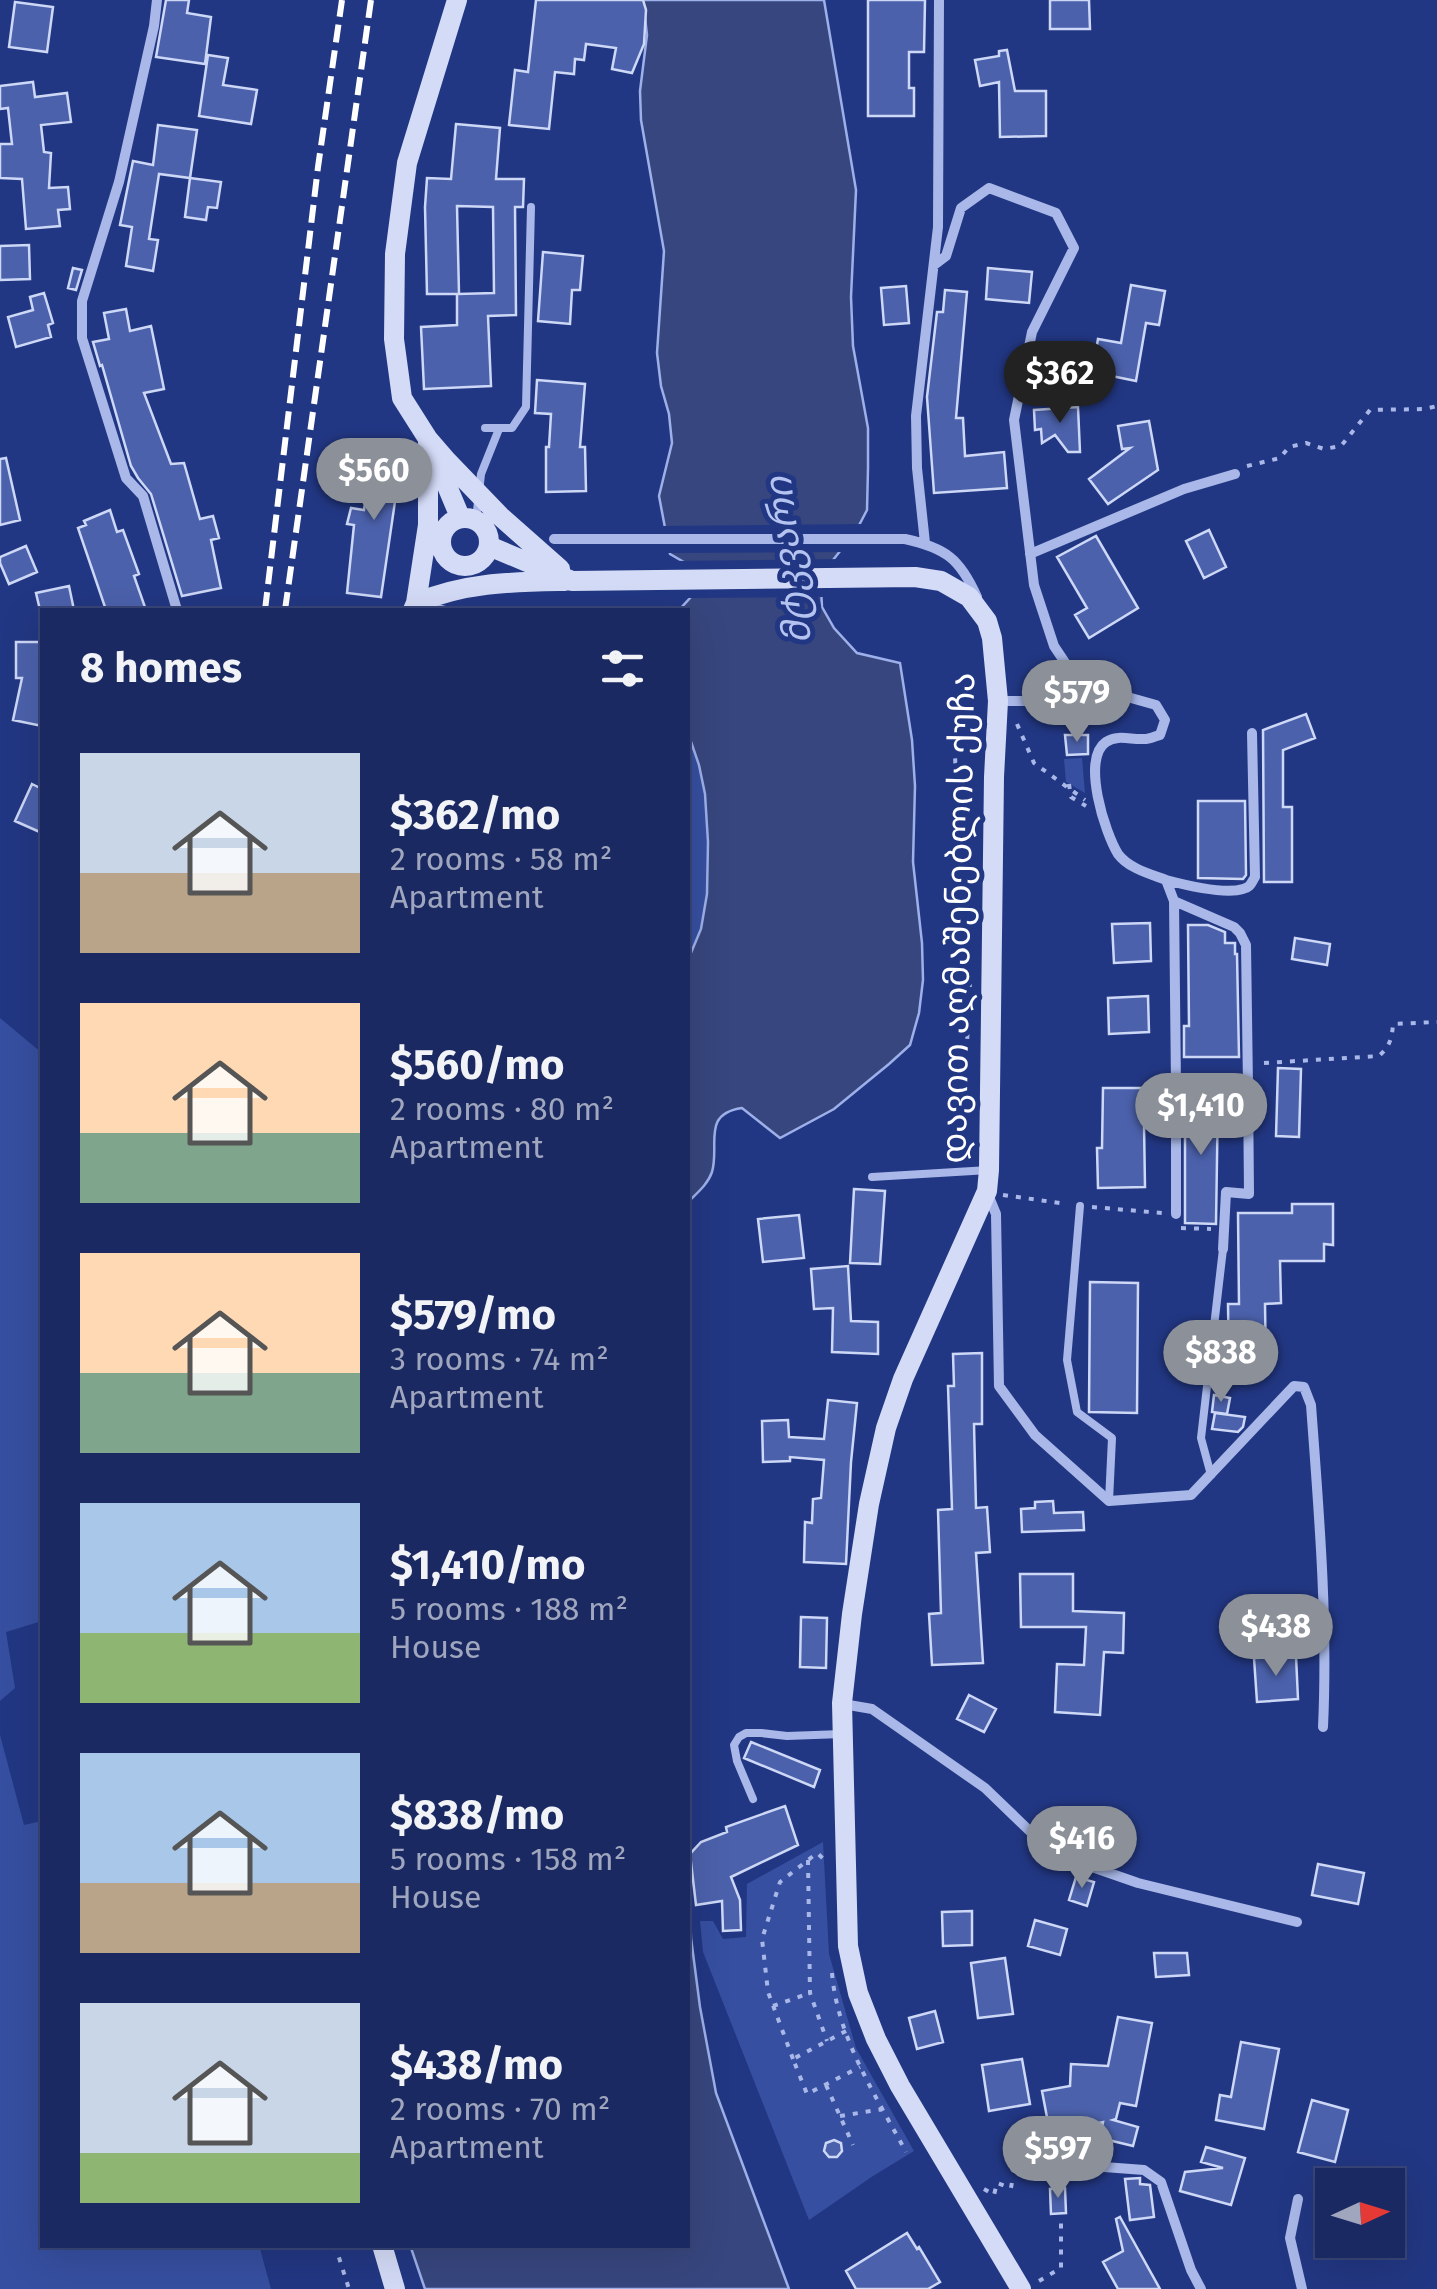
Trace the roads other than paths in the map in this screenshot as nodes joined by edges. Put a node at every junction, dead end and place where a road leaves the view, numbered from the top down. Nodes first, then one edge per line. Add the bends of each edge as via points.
1 (157, 0) edge
2 (457, 0) edge
3 (939, 0) edge
4 (531, 207) dead end
5 (934, 265) junction
6 (485, 428) dead end
7 (499, 429) junction
8 (428, 439) junction
9 (1230, 476) road end
10 (477, 493) junction
11 (468, 519) junction
12 (554, 539) dead end
13 (925, 543) junction
14 (489, 546) junction
15 (1030, 554) junction
16 (454, 564) junction
17 (582, 581) junction
18 (414, 606) edge
19 (176, 608) edge
20 (988, 621) junction
21 (1098, 696) junction
22 (1002, 701) junction
23 (1252, 733) dead end
24 (1166, 880) junction
25 (1174, 901) junction
26 (1176, 1085) junction
27 (1248, 1086) junction
28 (872, 1177) dead end
29 (993, 1186) junction
30 (1080, 1206) road end
31 (1176, 1214) road end
32 (1223, 1249) joint
33 (1211, 1476) junction
34 (1110, 1501) junction
35 (842, 1703) junction
36 (1323, 1727) dead end
37 (842, 1739) junction
38 (753, 1799) dead end
39 (1298, 1922) dead end
40 (1016, 2168) road end
41 (1298, 2198) dead end
42 (383, 2248) edge
43 (1026, 2284) edge
44 (394, 2289) edge
45 (1202, 2289) edge
46 (1302, 2289) edge

1 - 19 street via 119,182 82,301 82,338 126,478 143,496
2 - 8 main road via 407,163 396,254 394,339 402,398
3 - 5 street
4 - 7 lane via 526,407 512,428
5 - 13 street via 916,416
5 - 15 street via 946,256 960,208 989,188 1056,213 1074,248 1032,332 1014,420
6 - 7 lane
7 - 10 lane
8 - 10 main road
8 - 11 main road
8 - 18 main road via 428,525
9 - 15 street
10 - 11 lane
10 - 17 main road
11 - 14 main road via 487,531
11 - 16 main road via 447,525 440,539
12 - 13 street
13 - 20 street, დავით აღმაშენებლის ქუჩა via 966,572
14 - 16 main road via 476,564
14 - 17 main road
15 - 21 street via 1054,646
16 - 18 main road
17 - 18 main road, დავით აღმაშენებლის ქუჩა via 466,586
17 - 20 main road, დავით აღმაშენებლის ქუჩა via 906,576 941,581 969,597
20 - 22 main road, დავით აღმაშენებლის ქუჩა
21 - 22 street
21 - 24 street via 1156,705 1165,720 1160,735 1103,744 1094,777 1119,856
22 - 29 main road, დავით აღმაშენებლის ქუჩა via 994,777
23 - 24 street via 1253,882 1242,890
24 - 25 street
25 - 26 street
25 - 27 street via 1234,928 1246,945
26 - 27 street
26 - 31 street
27 - 32 street via 1249,1194 1226,1192
28 - 29 lane
29 - 34 street via 1000,1386 1035,1435
29 - 35 main road, დავით აღმაშენებლის ქუჩა via 886,1428
30 - 34 lane via 1067,1360 1078,1412 1112,1438
32 - 33 lane via 1201,1438
33 - 34 street via 1191,1495
33 - 36 street via 1294,1386 1304,1387 1312,1405 1322,1561
35 - 37 main road, დავით აღმაშენებლის ქუჩა
35 - 39 street via 872,1710 985,1788 1039,1840 1092,1867
37 - 38 lane via 760,1732 738,1737 734,1745
37 - 43 main road, დავით აღმაშენებლის ქუჩა via 848,1946 858,1993 900,2086
40 - 45 street via 1144,2170 1161,2182
41 - 46 street via 1290,2238
42 - 44 main road

